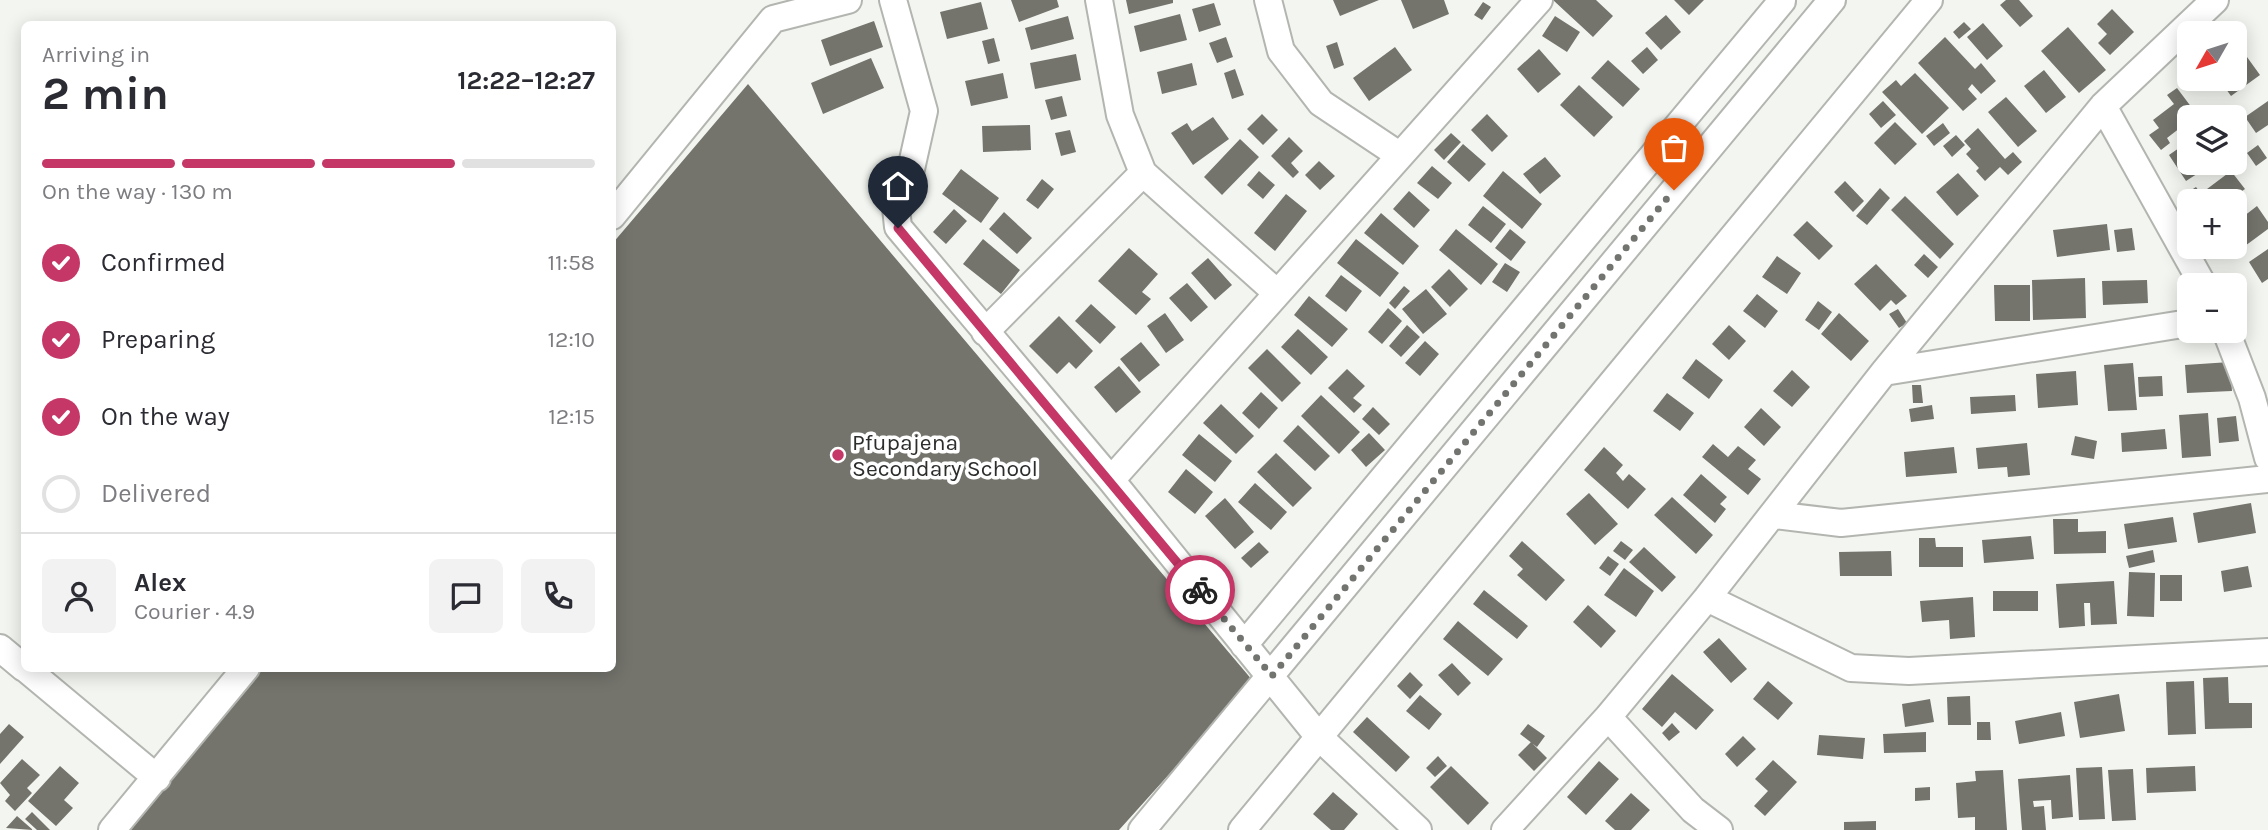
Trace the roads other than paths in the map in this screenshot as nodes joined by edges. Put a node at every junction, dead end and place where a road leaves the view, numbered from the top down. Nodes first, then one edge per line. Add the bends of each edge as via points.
1 (848, 0) edge
2 (893, 0) edge
3 (1099, 0) edge
4 (1268, 0) edge
5 (1539, 0) edge
6 (1782, 0) edge
7 (1832, 0) edge
8 (1929, 0) edge
9 (2215, 0) edge
10 (771, 9) edge
11 (1814, 21) junction
12 (2103, 106) junction
13 (1399, 155) junction
14 (1143, 173) junction
15 (616, 211) edge
16 (2196, 273) edge
17 (1277, 293) junction
18 (2177, 325) edge
19 (985, 332) junction
20 (2231, 343) edge
21 (1884, 372) junction
22 (2268, 458) edge
23 (2268, 479) edge
24 (1111, 480) junction
25 (1774, 515) junction
26 (1707, 598) junction
27 (1244, 645) junction
28 (0, 648) edge
29 (2268, 652) edge
30 (21, 665) edge
31 (30, 672) edge
32 (243, 672) edge
33 (1272, 676) junction
34 (1608, 717) junction
35 (1319, 737) junction
36 (157, 778) junction
37 (111, 830) edge
38 (1142, 830) edge
39 (1242, 830) edge
40 (1418, 830) edge
41 (1505, 830) edge
42 (1719, 830) edge

1 - 10 street
2 - 19 street via 924,111 911,169 895,198 898,228
3 - 14 street via 1120,115
4 - 13 street via 1281,51 1321,103
5 - 13 street
6 - 11 street
6 - 27 street
7 - 11 street
8 - 35 street
9 - 12 street
10 - 15 street
11 - 33 street
12 - 16 street
12 - 21 street
13 - 17 street
14 - 17 street
14 - 19 street
17 - 24 street
18 - 21 street
19 - 24 street
20 - 22 street
21 - 25 street
23 - 25 street via 1841,523
24 - 27 street
25 - 26 street
26 - 29 street via 1852,668 1909,671
26 - 34 street
27 - 33 street
28 - 30 street
31 - 36 street
32 - 36 street
33 - 35 street
33 - 38 street
34 - 41 street
34 - 42 street via 1693,810
35 - 39 street
35 - 40 street
36 - 37 street

